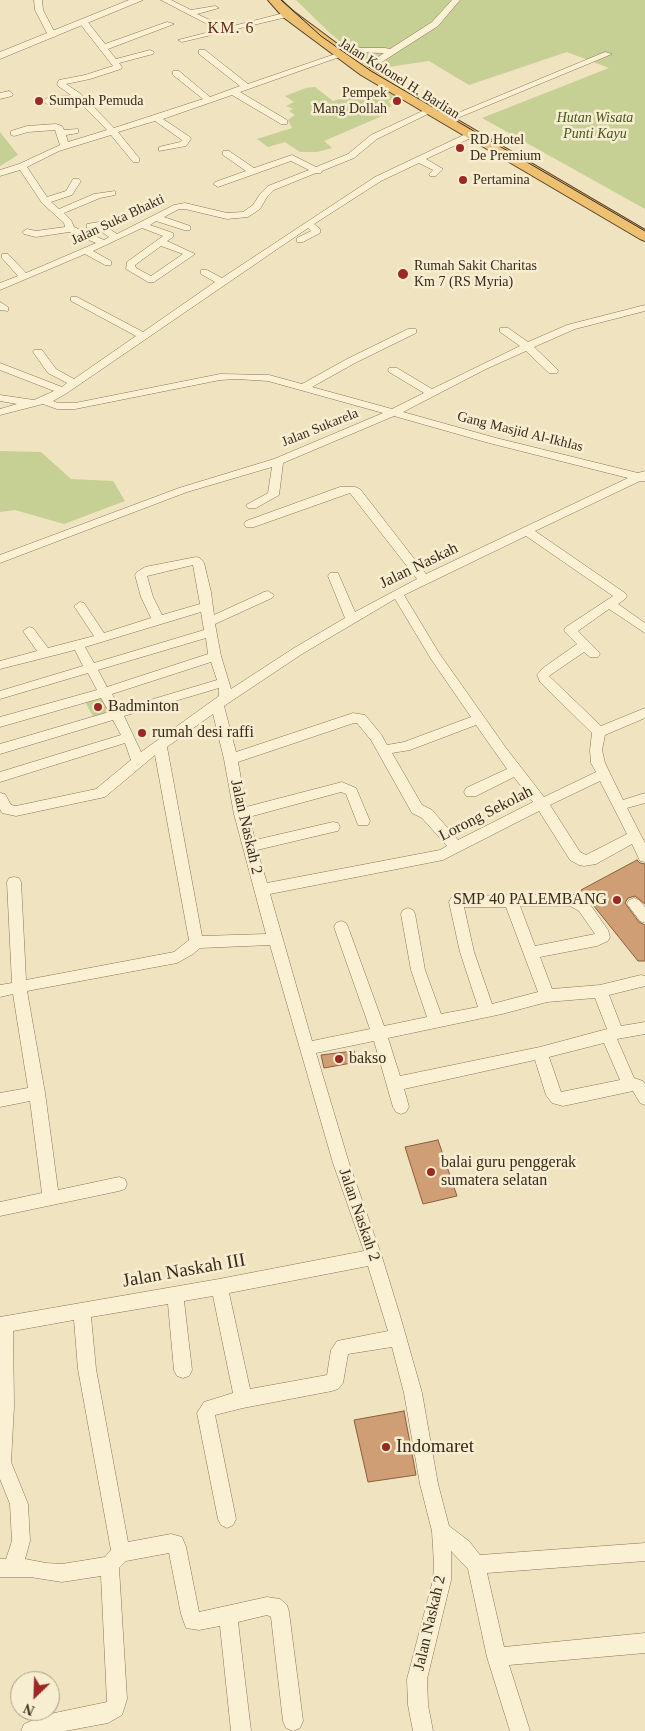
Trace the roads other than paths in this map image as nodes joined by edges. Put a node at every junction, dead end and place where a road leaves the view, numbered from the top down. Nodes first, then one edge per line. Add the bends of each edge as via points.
1 (38, 0) edge
2 (138, 0) edge
3 (165, 0) edge
4 (274, 0) edge
5 (456, 0) edge
6 (215, 8) dead end
7 (190, 13) junction
8 (295, 13) edge
9 (84, 23) junction
10 (209, 23) dead end
11 (170, 24) dead end
12 (52, 35) junction
13 (182, 40) dead end
14 (105, 47) junction
15 (388, 51) junction
16 (150, 52) dead end
17 (202, 52) dead end
18 (345, 52) junction
19 (608, 54) dead end
20 (0, 56) edge
21 (114, 62) junction
22 (371, 65) junction
23 (176, 73) dead end
24 (245, 86) junction
25 (232, 91) junction
26 (74, 94) junction
27 (48, 99) dead end
28 (208, 100) junction
29 (432, 110) junction
30 (457, 115) junction
31 (156, 118) junction
32 (284, 122) dead end
33 (75, 131) dead end
34 (113, 132) junction
35 (14, 133) dead end
36 (61, 133) junction
37 (472, 134) junction
38 (65, 146) junction
39 (162, 149) dead end
40 (226, 153) dead end
41 (418, 159) junction
42 (136, 160) dead end
43 (22, 166) junction
44 (318, 171) junction
45 (253, 172) junction
46 (0, 173) edge
47 (433, 174) dead end
48 (76, 181) dead end
49 (218, 184) dead end
50 (112, 193) dead end
51 (45, 201) junction
52 (57, 213) junction
53 (156, 218) junction
54 (308, 224) junction
55 (645, 224) edge
56 (142, 225) junction
57 (90, 226) dead end
58 (187, 228) dead end
59 (70, 229) junction
60 (27, 232) dead end
61 (645, 236) edge
62 (116, 238) junction
63 (300, 240) dead end
64 (161, 242) junction
65 (103, 243) junction
66 (86, 251) junction
67 (5, 256) dead end
68 (108, 263) dead end
69 (204, 272) dead end
70 (24, 276) junction
71 (222, 282) junction
72 (0, 287) edge
73 (74, 299) dead end
74 (645, 308) edge
75 (504, 330) dead end
76 (412, 331) dead end
77 (144, 336) junction
78 (528, 346) junction
79 (38, 352) dead end
80 (0, 366) edge
81 (394, 370) dead end
82 (553, 371) dead end
83 (74, 383) junction
84 (303, 388) junction
85 (62, 391) junction
86 (431, 393) junction
87 (0, 398) edge
88 (39, 402) junction
89 (0, 412) edge
90 (393, 414) junction
91 (278, 461) junction
92 (643, 477) edge
93 (252, 504) dead end
94 (250, 524) dead end
95 (527, 531) junction
96 (0, 559) edge
97 (334, 576) dead end
98 (424, 580) junction
99 (398, 593) junction
100 (268, 595) dead end
101 (610, 604) junction
102 (80, 606) dead end
103 (206, 606) junction
104 (352, 619) junction
105 (158, 620) junction
106 (210, 627) junction
107 (645, 629) edge
108 (29, 631) dead end
109 (101, 637) junction
110 (78, 645) junction
111 (45, 653) junction
112 (216, 656) junction
113 (0, 665) edge
114 (92, 668) junction
115 (224, 682) junction
116 (105, 692) junction
117 (0, 695) edge
118 (221, 701) junction
119 (645, 713) edge
120 (117, 714) junction
121 (479, 719) junction
122 (0, 722) edge
123 (599, 732) junction
124 (129, 737) junction
125 (160, 746) junction
126 (0, 750) edge
127 (382, 750) junction
128 (231, 759) junction
129 (138, 761) junction
130 (516, 770) junction
131 (603, 774) junction
132 (0, 777) edge
133 (470, 792) dead end
134 (0, 798) edge
135 (645, 798) edge
136 (542, 804) junction
137 (619, 806) junction
138 (241, 814) junction
139 (363, 821) dead end
140 (333, 827) dead end
141 (634, 836) junction
142 (250, 846) junction
143 (457, 848) junction
144 (645, 857) edge
145 (14, 882) dead end
146 (261, 890) junction
147 (512, 902) junction
148 (634, 904) dead end
149 (408, 914) dead end
150 (645, 917) edge
151 (341, 926) dead end
152 (275, 939) junction
153 (196, 942) junction
154 (531, 953) junction
155 (641, 981) dead end
156 (19, 987) junction
157 (0, 991) edge
158 (600, 991) junction
159 (547, 996) junction
160 (488, 1010) junction
161 (436, 1021) junction
162 (645, 1028) edge
163 (379, 1034) junction
164 (612, 1034) junction
165 (307, 1048) junction
166 (540, 1053) junction
167 (395, 1084) junction
168 (629, 1084) junction
169 (37, 1093) junction
170 (645, 1098) edge
171 (0, 1100) edge
172 (401, 1107) dead end
173 (119, 1184) dead end
174 (51, 1198) junction
175 (0, 1209) edge
176 (374, 1257) junction
177 (219, 1287) junction
178 (175, 1294) junction
179 (82, 1311) junction
180 (2, 1325) edge
181 (398, 1338) junction
182 (183, 1370) dead end
183 (243, 1399) junction
184 (227, 1519) dead end
185 (441, 1531) junction
186 (645, 1552) edge
187 (115, 1559) junction
188 (476, 1565) junction
189 (6, 1567) edge
190 (228, 1616) junction
191 (645, 1643) edge
192 (498, 1657) junction
193 (293, 1721) dead end
194 (30, 1731) edge
195 (241, 1731) edge
196 (422, 1731) edge
197 (520, 1731) edge

1 - 12 street via 39,10
2 - 9 street
3 - 7 street
4 - 8 highway, Jalan Kolonel H. Barlian
5 - 15 street via 435,24 428,23
6 - 7 street
7 - 10 street
8 - 13 street
8 - 18 highway, Jalan Kolonel H. Barlian
9 - 12 street
9 - 14 street
11 - 14 street
12 - 20 street
14 - 21 street
15 - 18 street
15 - 22 street
16 - 21 street
17 - 24 street
18 - 22 highway, Jalan Kolonel H. Barlian
18 - 24 street
18 - 29 highway, Jalan Kolonel H. Barlian via 366,72
19 - 30 street
21 - 26 street via 118,67 62,82
22 - 30 highway, Jalan Kolonel H. Barlian
23 - 28 street
24 - 25 street
25 - 28 street
25 - 32 street
26 - 27 street
26 - 34 street
28 - 31 street
29 - 37 highway, Jalan Kolonel H. Barlian
29 - 44 street, Jalan Suka Bhakti via 374,137 351,156
30 - 55 highway, Jalan Kolonel H. Barlian
31 - 34 street
31 - 39 street via 187,139 182,144
33 - 36 street
34 - 38 street
34 - 42 street
35 - 36 street via 52,127 59,128
36 - 38 street
37 - 41 street
37 - 61 highway, Jalan Kolonel H. Barlian
38 - 43 street
40 - 45 street
41 - 47 street via 439,169
41 - 54 street via 378,179
43 - 46 street
43 - 51 street
44 - 45 street via 293,157
44 - 53 street, Jalan Suka Bhakti via 271,188 257,207 244,216 227,216 180,206
45 - 49 street
48 - 51 street via 69,193
50 - 52 street
51 - 52 street
52 - 59 street via 68,222
53 - 56 street, Jalan Suka Bhakti
53 - 58 street
54 - 63 street via 318,231
54 - 71 street
56 - 62 street, Jalan Suka Bhakti
56 - 64 street via 170,235
57 - 62 street via 96,224
59 - 60 street via 36,234
59 - 65 street
62 - 65 street, Jalan Suka Bhakti
64 - 64 street via 190,254 151,280 146,279 130,267
65 - 66 street, Jalan Suka Bhakti
66 - 68 street
66 - 70 street, Jalan Suka Bhakti
67 - 70 street
69 - 71 street
70 - 72 street, Jalan Suka Bhakti
71 - 77 street
73 - 77 street
74 - 78 street, Jalan Sukarela via 570,327
75 - 78 street
76 - 84 street
77 - 83 street
78 - 82 street
78 - 86 street, Jalan Sukarela
79 - 83 street via 52,371
80 - 85 street
81 - 86 street
83 - 85 street
84 - 88 street, Gang Masjid Al-Ikhlas via 270,378 237,376 162,387 75,406
84 - 90 street, Gang Masjid Al-Ikhlas
85 - 88 street
86 - 90 street, Jalan Sukarela
87 - 88 street, Gang Masjid Al-Ikhlas
88 - 89 street
90 - 91 street, Jalan Sukarela
90 - 92 street, Gang Masjid Al-Ikhlas
91 - 93 street via 273,495
91 - 96 street, Jalan Sukarela via 183,490
92 - 95 street, Jalan Naskah
94 - 98 street via 351,489
95 - 98 street, Jalan Naskah
95 - 101 street via 620,596
97 - 104 street
98 - 99 street, Jalan Naskah
99 - 104 street, Jalan Naskah
99 - 121 street
100 - 106 street
101 - 107 street
101 - 123 street via 570,629 590,649 547,671 543,677
102 - 109 street
103 - 105 street
103 - 105 street, Jalan Naskah 2 via 196,561 145,571 141,575
103 - 106 street, Jalan Naskah 2
104 - 118 street, Jalan Naskah
105 - 109 street
106 - 112 street, Jalan Naskah 2
106 - 114 street
108 - 111 street
109 - 110 street
110 - 111 street
110 - 114 street
111 - 113 street
112 - 115 street, Jalan Naskah 2
112 - 116 street
114 - 116 street
114 - 117 street
115 - 118 street, Jalan Naskah 2
115 - 120 street
116 - 120 street
116 - 122 street
118 - 125 street, Jalan Naskah
118 - 128 street, Jalan Naskah 2
119 - 123 street
120 - 124 street
120 - 126 street
121 - 127 street via 405,747
121 - 130 street
123 - 131 street via 596,750
124 - 129 street
124 - 132 street
125 - 129 street, Jalan Naskah
125 - 153 street
127 - 128 street via 366,723 357,717
127 - 143 street via 417,809 427,814
128 - 138 street, Jalan Naskah 2
129 - 134 street, Jalan Naskah via 107,789 94,795 16,811 7,809
130 - 133 street
130 - 136 street
131 - 136 street, Lorong Sekolah
131 - 137 street
135 - 137 street
136 - 141 street via 580,860 591,860
136 - 143 street, Lorong Sekolah
137 - 141 street
138 - 139 street via 342,787 351,791
138 - 142 street, Jalan Naskah 2
140 - 142 street
141 - 144 street
142 - 146 street, Jalan Naskah 2
143 - 146 street, Lorong Sekolah via 437,857
145 - 156 street
146 - 152 street, Jalan Naskah 2
147 - 154 street
147 - 154 street via 572,900 588,911 603,934 597,940
147 - 160 street via 456,902 467,952
148 - 150 street
149 - 161 street via 418,970
151 - 163 street
152 - 153 street
152 - 165 street, Jalan Naskah 2
153 - 156 street via 177,957
154 - 159 street
155 - 158 street
156 - 157 street
156 - 169 street
158 - 159 street
158 - 164 street
159 - 160 street
160 - 161 street
161 - 163 street
162 - 164 street
163 - 165 street
163 - 167 street
164 - 166 street
164 - 168 street
165 - 176 street, Jalan Naskah 2 via 341,1163
166 - 167 street
166 - 168 street via 557,1098
167 - 172 street
168 - 170 street via 638,1086
169 - 171 street
169 - 174 street
173 - 174 street
174 - 175 street
176 - 177 street, Jalan Naskah III
176 - 181 street, Jalan Naskah 2
177 - 178 street, Jalan Naskah III
177 - 183 street
178 - 179 street, Jalan Naskah III
178 - 182 street
179 - 180 street, Jalan Naskah III
179 - 187 street
180 - 189 street via 5,1406 2,1462 19,1504 21,1541
181 - 183 street via 343,1347 332,1383
181 - 185 street, Jalan Naskah 2 via 413,1393
183 - 184 street via 210,1408 206,1413
185 - 188 street
185 - 196 street, Jalan Naskah 2 via 442,1580 418,1679
186 - 188 street
187 - 189 street via 62,1572
187 - 190 street via 175,1544 191,1618 200,1621
187 - 194 street via 115,1708 108,1713 44,1725
188 - 192 street
190 - 193 street via 267,1606 273,1606 280,1612
190 - 195 street
191 - 192 street
192 - 197 street

